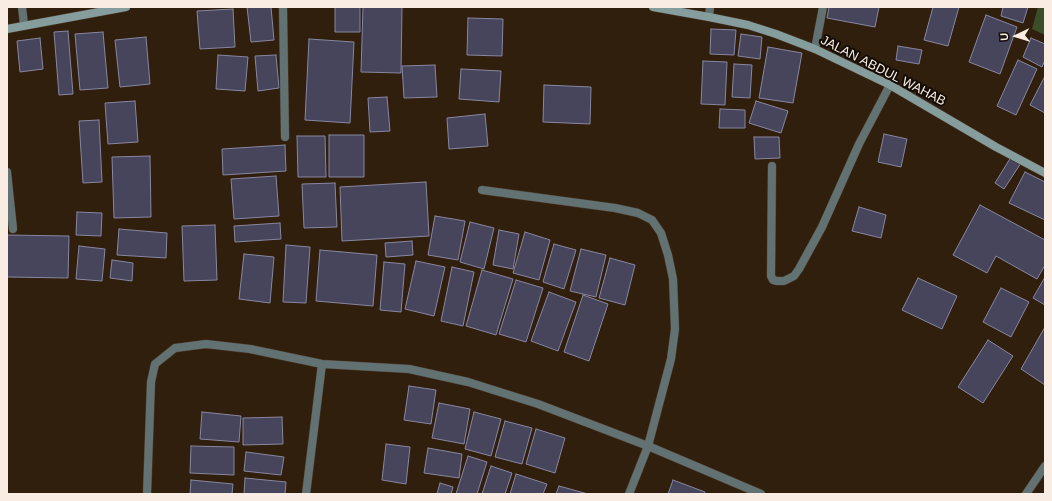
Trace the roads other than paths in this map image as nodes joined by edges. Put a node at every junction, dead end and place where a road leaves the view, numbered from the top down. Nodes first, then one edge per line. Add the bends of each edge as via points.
1 (22, 7) edge
2 (126, 7) edge
3 (284, 7) edge
4 (653, 7) edge
5 (710, 7) edge
6 (823, 7) edge
7 (709, 17) junction
8 (24, 25) junction
9 (7, 29) edge
10 (815, 49) junction
11 (890, 85) junction
12 (285, 137) dead end
13 (772, 166) dead end
14 (7, 172) edge
15 (1045, 173) edge
16 (482, 190) dead end
17 (14, 229) dead end
18 (322, 364) junction
19 (648, 446) junction
20 (1045, 466) edge
21 (309, 493) edge
22 (147, 494) edge
23 (629, 494) edge
24 (761, 494) edge
25 (1026, 494) edge

1 - 8 street
2 - 8 street
3 - 12 street
4 - 7 street, JALAN ABDUL WAHAB
5 - 7 street
6 - 10 street
7 - 10 street, JALAN ABDUL WAHAB via 755,28
8 - 9 street
10 - 11 street, JALAN ABDUL WAHAB
11 - 13 street via 800,269 784,281 773,280 771,276
11 - 15 street, JALAN ABDUL WAHAB
14 - 17 street
16 - 19 street via 638,213 652,220 661,233 673,279 676,329 671,359
18 - 19 street via 409,369 468,382 538,404
18 - 21 street
18 - 22 street via 242,348 206,344 176,348 156,364 151,382
19 - 23 street
19 - 24 street
20 - 25 street

